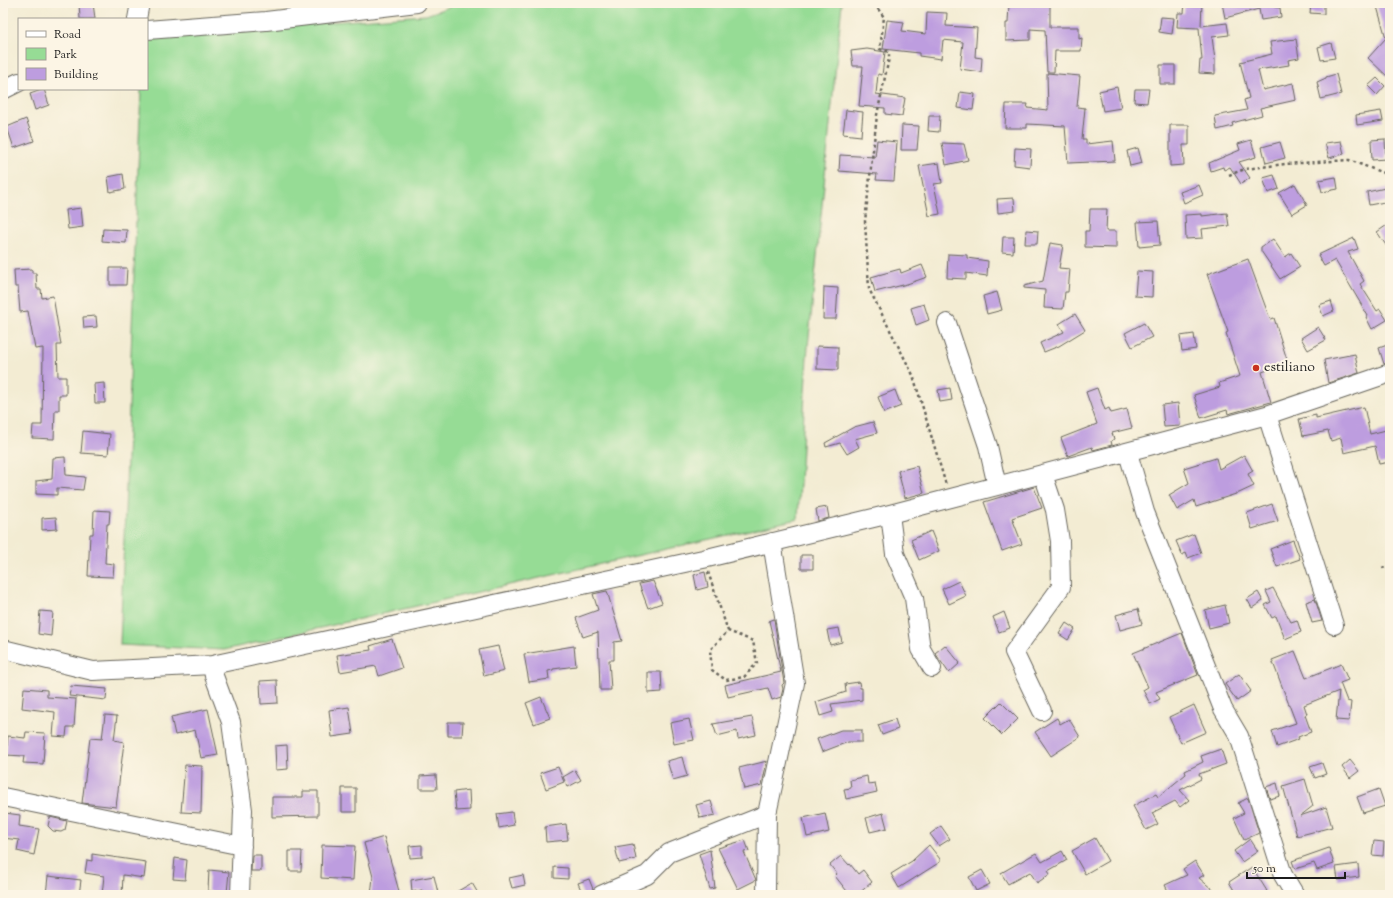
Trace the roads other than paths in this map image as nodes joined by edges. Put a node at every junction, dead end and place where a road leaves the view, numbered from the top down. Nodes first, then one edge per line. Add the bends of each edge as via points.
1 (140, 3) edge
2 (417, 3) edge
3 (137, 18) edge
4 (148, 30) edge
5 (18, 82) edge
6 (3, 90) edge
7 (947, 323) dead end
8 (1390, 373) edge
9 (1267, 415) junction
10 (1128, 453) junction
11 (1043, 474) junction
12 (997, 486) junction
13 (890, 514) junction
14 (772, 542) junction
15 (1334, 625) dead end
16 (3, 649) edge
17 (212, 665) junction
18 (932, 668) dead end
19 (1042, 710) dead end
20 (10, 798) edge
21 (767, 814) junction
22 (242, 846) junction
23 (240, 895) edge
24 (601, 895) edge
25 (766, 895) edge
26 (1295, 895) edge

1 - 3 street
2 - 4 street via 266,21
5 - 6 street
7 - 12 street via 988,446
8 - 9 street
9 - 10 street
9 - 15 street
10 - 11 street
10 - 26 street via 1145,512 1223,709 1239,736 1283,875
11 - 12 street
11 - 19 street via 1055,510 1060,541 1061,587 1014,652
12 - 13 street
13 - 14 street
13 - 18 street via 895,554 914,598 921,649
14 - 17 street
14 - 21 street via 795,683
16 - 17 street via 93,671
17 - 22 street via 231,722 243,810
20 - 22 street
21 - 24 street via 669,853 648,875
21 - 25 street
22 - 23 street

